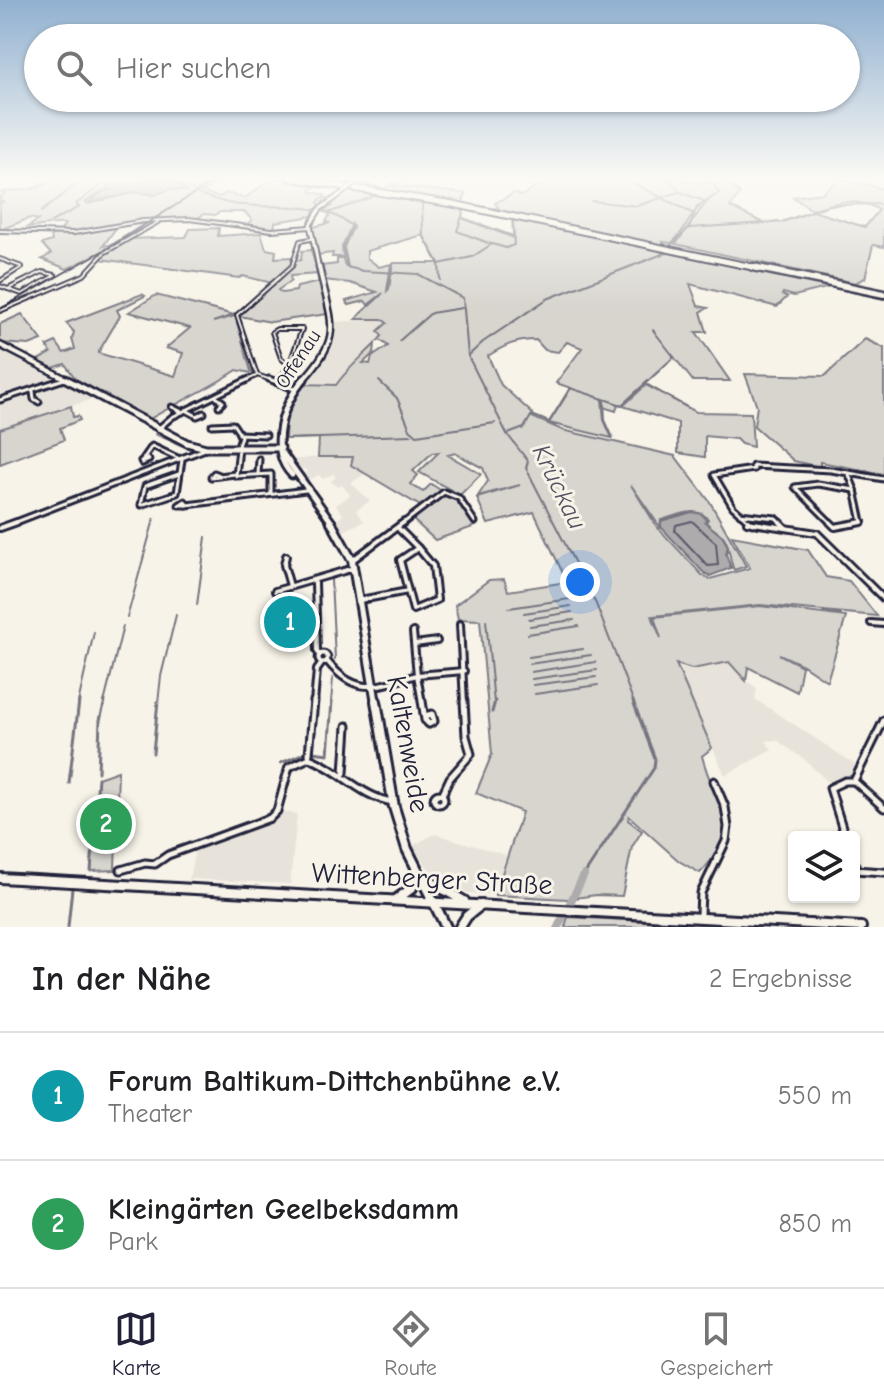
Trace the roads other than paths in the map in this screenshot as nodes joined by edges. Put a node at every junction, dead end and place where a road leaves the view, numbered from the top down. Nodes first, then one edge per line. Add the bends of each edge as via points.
1 (152, 221) edge
2 (159, 221) edge
3 (209, 221) edge
4 (313, 221) edge
5 (537, 221) edge
6 (541, 221) edge
7 (310, 227) junction
8 (0, 231) edge
9 (311, 239) junction
10 (658, 246) junction
11 (0, 259) edge
12 (0, 281) edge
13 (7, 289) junction
14 (884, 293) edge
15 (0, 311) edge
16 (0, 345) edge
17 (290, 366) junction
18 (257, 375) junction
19 (66, 379) junction
20 (277, 383) junction
21 (294, 389) junction
22 (33, 391) junction
23 (216, 397) junction
24 (0, 401) edge
25 (39, 402) dead end
26 (219, 406) dead end
27 (172, 407) dead end
28 (184, 411) junction
29 (204, 413) dead end
30 (212, 425) dead end
31 (158, 429) junction
32 (239, 434) junction
33 (266, 435) dead end
34 (206, 448) junction
35 (238, 448) junction
36 (281, 449) junction
37 (143, 459) dead end
38 (259, 459) dead end
39 (182, 460) junction
40 (848, 472) junction
41 (179, 474) junction
42 (235, 474) junction
43 (258, 474) junction
44 (219, 475) dead end
45 (884, 479) edge
46 (306, 490) junction
47 (856, 490) junction
48 (271, 493) junction
49 (188, 506) dead end
50 (740, 514) junction
51 (475, 522) dead end
52 (397, 527) junction
53 (0, 528) edge
54 (786, 528) junction
55 (418, 548) junction
56 (286, 556) dead end
57 (352, 560) junction
58 (354, 568) junction
59 (315, 583) dead end
60 (290, 586) junction
61 (275, 591) dead end
62 (408, 591) junction
63 (884, 599) edge
64 (360, 600) junction
65 (871, 623) dead end
66 (460, 624) dead end
67 (884, 624) edge
68 (413, 632) dead end
69 (437, 641) dead end
70 (415, 644) junction
71 (324, 662) junction
72 (464, 671) junction
73 (417, 675) junction
74 (374, 685) junction
75 (425, 716) dead end
76 (884, 720) edge
77 (347, 726) dead end
78 (309, 754) dead end
79 (344, 773) junction
80 (714, 781) dead end
81 (854, 781) junction
82 (442, 795) dead end
83 (393, 802) junction
84 (884, 808) edge
85 (843, 831) edge
86 (121, 870) dead end
87 (860, 870) edge
88 (418, 871) junction
89 (884, 872) edge
90 (0, 878) edge
91 (396, 899) junction
92 (434, 901) junction
93 (467, 902) junction
94 (482, 903) junction
95 (700, 916) junction
96 (446, 927) edge
97 (460, 927) edge
98 (861, 927) edge

1 - 8 street via 57,234
2 - 15 street via 104,253 86,273
3 - 7 street via 272,230
4 - 7 main road, bridge
5 - 10 highway
6 - 10 highway
7 - 9 main road, Offenau
9 - 18 street via 300,241 292,266 237,315
9 - 21 main road, Offenau via 333,333
10 - 14 highway
11 - 12 street via 22,267
12 - 13 street
13 - 13 street via 22,294 55,275 42,272
16 - 19 main road
17 - 17 street via 302,329 277,329 272,333 281,358
17 - 20 street
18 - 20 street
18 - 23 street
19 - 22 street
19 - 31 main road
20 - 21 street
21 - 36 main road, Offenau via 281,420
22 - 24 street
22 - 25 street
23 - 26 street via 223,402
23 - 28 street
27 - 28 street
28 - 29 street
28 - 31 street
30 - 32 street via 233,424
31 - 34 main road
32 - 33 street
32 - 35 street
34 - 35 main road
34 - 39 street
35 - 36 main road
35 - 42 street
36 - 46 main road, Kaltenweide via 284,466
37 - 39 street via 156,446
38 - 43 street
39 - 41 street
39 - 53 street
40 - 45 street
40 - 47 street
40 - 50 street via 753,468 714,475
41 - 41 street via 174,496 141,505 145,486
42 - 43 street
42 - 44 street
43 - 48 street via 271,474
46 - 48 street
46 - 57 main road, Kaltenweide
47 - 47 street via 818,484 795,487 835,527 862,522
48 - 49 street
50 - 54 street via 776,518
50 - 54 street via 750,524
51 - 52 street via 462,500 449,491
52 - 55 street
52 - 57 street
54 - 63 street via 817,533
55 - 62 street via 400,560
55 - 62 street via 433,566 437,600 413,610
56 - 60 street
57 - 58 main road, Kaltenweide
58 - 60 street
58 - 64 main road, Kaltenweide
59 - 71 street via 317,651 327,655
60 - 61 street
62 - 64 street
64 - 74 main road, Kaltenweide
65 - 67 street
66 - 72 street
68 - 70 street
69 - 70 street
70 - 73 street
71 - 74 street via 350,685
71 - 78 street via 317,670
72 - 73 street
72 - 82 street via 471,754
73 - 74 street
73 - 75 street
74 - 83 main road, Kaltenweide
76 - 81 street
77 - 79 street
79 - 83 street via 382,801
79 - 86 street via 317,759 298,761 289,767 277,811 270,818 155,864
80 - 95 street via 725,803 729,836 704,882
81 - 84 street
81 - 85 street via 830,788
83 - 88 main road, Kaltenweide
87 - 89 street
88 - 91 main road via 412,888
88 - 92 main road, Kaltenweide
88 - 93 main road via 438,889
90 - 91 main road, Wittenberger Straße
91 - 92 main road, Wittenberger Straße
92 - 93 main road, Wittenberger Straße
92 - 96 main road, Kaltenweide
93 - 94 main road, Wittenberger Straße
94 - 95 main road, Wittenberger Straße
94 - 97 main road
95 - 98 main road, Wittenberger Straße

